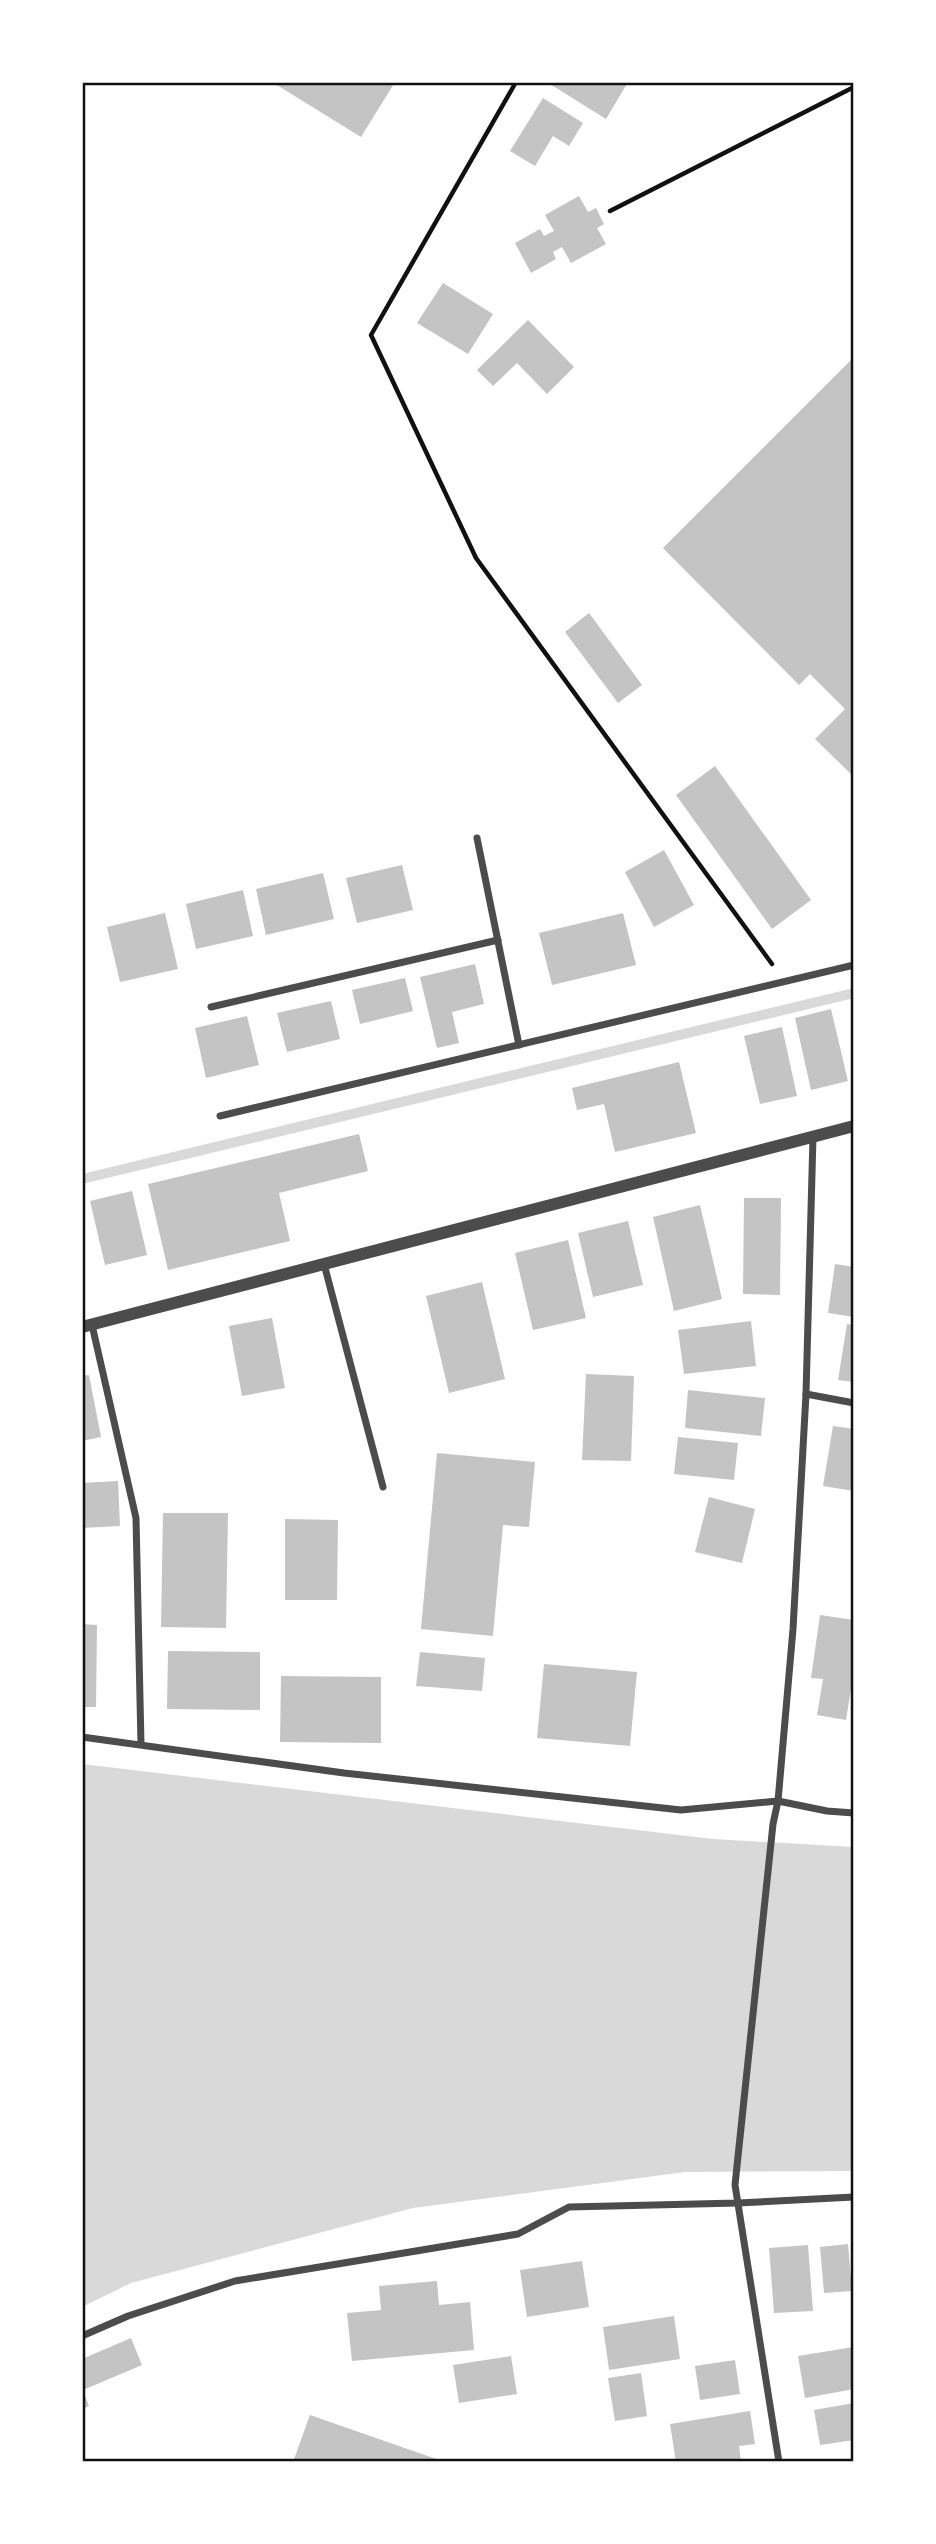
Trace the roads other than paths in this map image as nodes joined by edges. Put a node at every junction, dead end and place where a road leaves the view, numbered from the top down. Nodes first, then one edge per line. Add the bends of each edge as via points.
1 (477, 838) dead end
2 (498, 940) junction
3 (854, 965) edge
4 (211, 1007) dead end
5 (519, 1045) junction
6 (220, 1116) dead end
7 (854, 1126) edge
8 (813, 1137) junction
9 (324, 1264) junction
10 (87, 1326) edge
11 (806, 1394) junction
12 (854, 1403) edge
13 (383, 1487) dead end
14 (82, 1737) edge
15 (141, 1744) junction
16 (778, 1801) junction
17 (854, 1813) edge
18 (854, 2197) edge
19 (738, 2203) junction
20 (82, 2336) edge
21 (779, 2462) edge

1 - 2 street
2 - 4 street
2 - 5 street
3 - 5 street
5 - 6 street
7 - 8 street
8 - 9 street
8 - 11 street
9 - 10 street
9 - 13 street
10 - 15 street via 136,1518
11 - 12 street
11 - 16 street
14 - 15 street
15 - 16 street via 344,1773 681,1810
16 - 17 street
16 - 19 street via 735,2185
18 - 19 street
19 - 20 street via 569,2207 519,2234 235,2281
19 - 21 street

